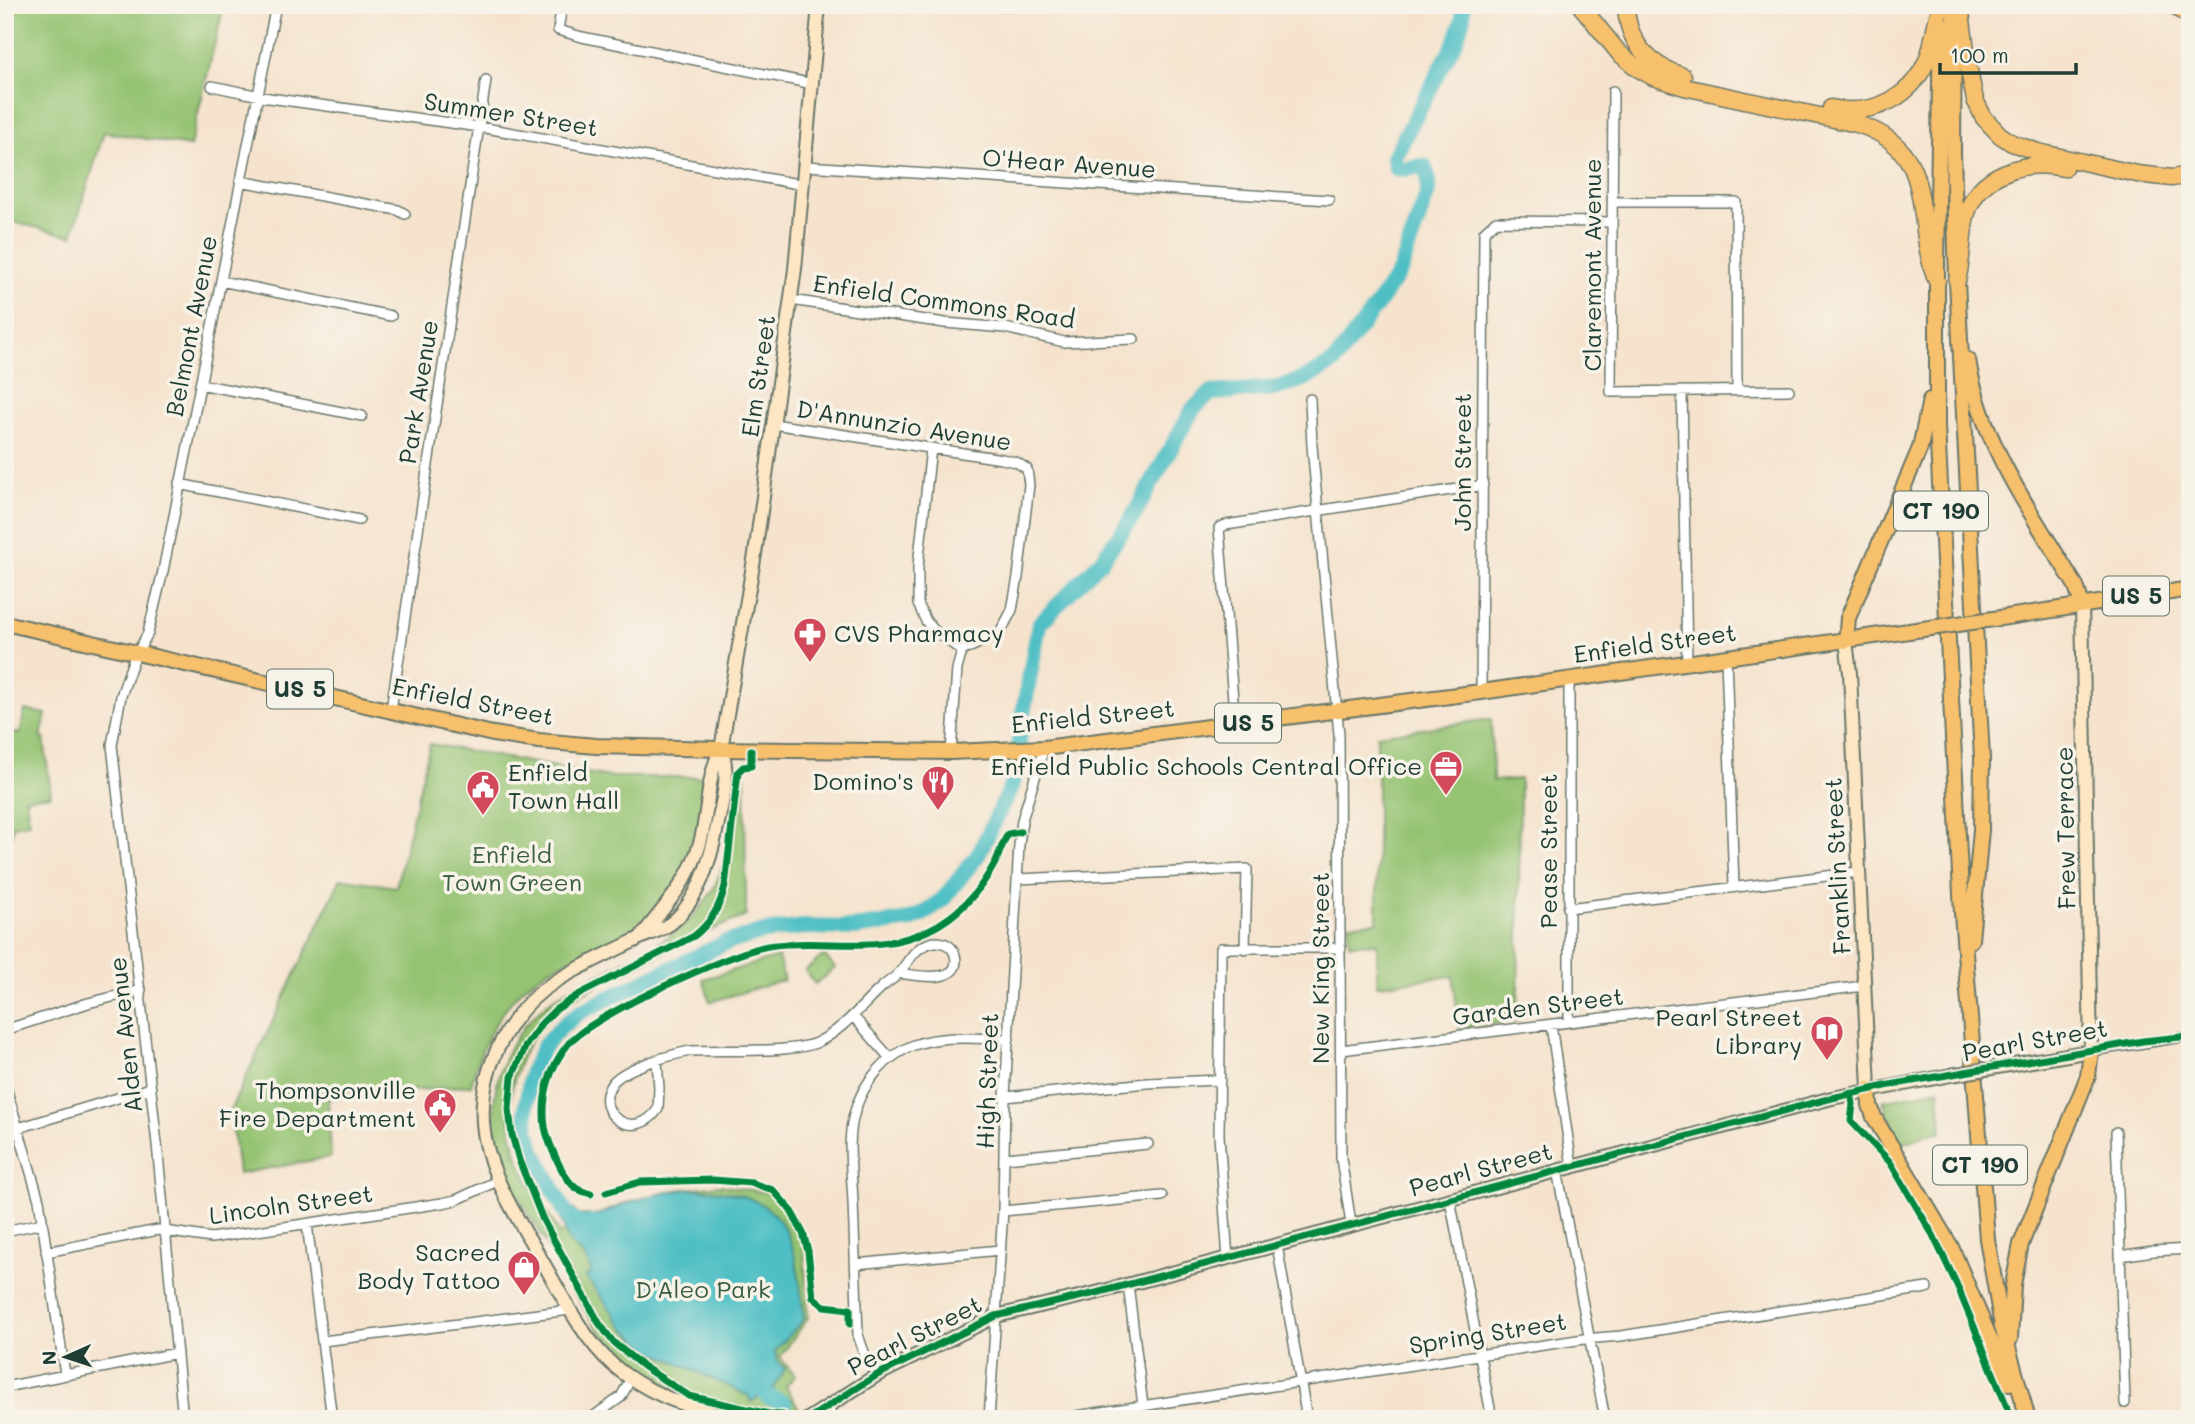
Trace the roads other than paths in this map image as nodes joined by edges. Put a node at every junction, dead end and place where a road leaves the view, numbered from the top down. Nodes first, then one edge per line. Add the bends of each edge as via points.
1 (276, 5) edge
2 (562, 5) edge
3 (1059, 5) edge
4 (1580, 5) edge
5 (1626, 5) edge
6 (1960, 5) edge
7 (2173, 5) edge
8 (819, 6) edge
9 (1946, 6) edge
10 (2190, 17) edge
11 (486, 80) dead end
12 (813, 84) junction
13 (212, 86) dead end
14 (1613, 91) dead end
15 (258, 96) junction
16 (480, 127) junction
17 (806, 166) junction
18 (2190, 174) edge
19 (240, 181) junction
20 (804, 185) junction
21 (2190, 185) edge
22 (1329, 200) dead end
23 (1613, 202) junction
24 (405, 214) dead end
25 (1612, 222) junction
26 (221, 281) junction
27 (1937, 281) junction
28 (1957, 281) junction
29 (791, 300) junction
30 (391, 316) dead end
31 (1959, 333) junction
32 (1134, 339) dead end
33 (1937, 368) junction
34 (200, 384) junction
35 (1737, 390) junction
36 (1789, 390) dead end
37 (1682, 392) junction
38 (1310, 399) dead end
39 (362, 416) dead end
40 (773, 424) junction
41 (931, 448) junction
42 (179, 484) junction
43 (1483, 485) junction
44 (1318, 512) junction
45 (359, 520) dead end
46 (2190, 589) edge
47 (2082, 604) junction
48 (5, 623) edge
49 (1846, 641) junction
50 (139, 652) junction
51 (962, 652) junction
52 (1726, 657) junction
53 (1687, 663) junction
54 (1569, 679) junction
55 (1480, 692) junction
56 (391, 710) junction
57 (1337, 711) junction
58 (1236, 724) junction
59 (1044, 748) junction
60 (722, 749) junction
61 (951, 752) junction
62 (1859, 872) junction
63 (1017, 879) junction
64 (1734, 887) junction
65 (1568, 908) junction
66 (1341, 948) junction
67 (1245, 949) junction
68 (900, 973) junction
69 (1968, 973) junction
70 (1864, 986) junction
71 (141, 990) junction
72 (853, 1016) junction
73 (1569, 1022) junction
74 (1551, 1025) junction
75 (5, 1030) edge
76 (2190, 1036) edge
77 (1009, 1039) junction
78 (1341, 1050) junction
79 (2091, 1051) junction
80 (890, 1058) junction
81 (657, 1061) junction
82 (1220, 1080) junction
83 (5, 1084) edge
84 (151, 1088) junction
85 (1869, 1089) junction
86 (1006, 1097) junction
87 (19, 1128) junction
88 (5, 1132) edge
89 (2116, 1132) dead end
90 (1148, 1144) dead end
91 (1005, 1158) junction
92 (1572, 1166) junction
93 (1558, 1170) junction
94 (497, 1181) junction
95 (1162, 1196) dead end
96 (1450, 1199) junction
97 (1003, 1211) junction
98 (43, 1223) junction
99 (306, 1224) junction
100 (1351, 1224) junction
101 (5, 1231) edge
102 (166, 1232) junction
103 (1277, 1245) junction
104 (2190, 1249) edge
105 (1000, 1250) junction
106 (46, 1251) junction
107 (2120, 1256) junction
108 (1228, 1259) junction
109 (856, 1264) junction
110 (1128, 1284) junction
111 (1927, 1288) dead end
112 (570, 1310) junction
113 (996, 1317) junction
114 (1590, 1339) junction
115 (323, 1341) junction
116 (177, 1353) junction
117 (2009, 1354) junction
118 (1480, 1356) junction
119 (65, 1374) junction
120 (877, 1375) junction
121 (631, 1378) junction
122 (1301, 1382) junction
123 (5, 1387) edge
124 (2125, 1403) dead end
125 (1143, 1406) junction
126 (831, 1413) edge
127 (2026, 1414) edge
128 (183, 1419) edge
129 (332, 1419) edge
130 (590, 1419) edge
131 (737, 1419) edge
132 (808, 1419) edge
133 (989, 1419) edge
134 (1056, 1419) edge
135 (1307, 1419) edge
136 (1492, 1419) edge
137 (1605, 1419) edge

1 - 15 street, Belmont Avenue
2 - 12 street via 558,30
3 - 8 street
4 - 27 highway via 1619,53 1653,77 1857,124 1891,140 1916,179
5 - 9 highway via 1636,43 1647,58 1666,70 1854,111 1891,101 1915,81
6 - 18 highway via 1975,100 2000,135 2038,152 2137,174 2172,178
7 - 10 highway
8 - 12 street, Elm Street
9 - 27 main road, CT 190
9 - 28 main road, CT 190
11 - 16 street, Park Avenue
12 - 17 street, Elm Street
13 - 15 street, Summer Street
14 - 23 street, Claremont Avenue
15 - 16 street, Summer Street
15 - 19 street, Belmont Avenue
16 - 20 street, Summer Street
16 - 56 street, Park Avenue
17 - 20 street, Elm Street
17 - 22 street, O'Hear Avenue
19 - 24 street
19 - 26 street, Belmont Avenue
20 - 29 street, Elm Street
21 - 28 highway via 2155,187 2046,165 2010,170 1985,186 1970,206
23 - 25 street, Claremont Avenue
23 - 35 street via 1735,202
25 - 37 street, Claremont Avenue via 1611,392
25 - 43 street, John Street via 1496,221 1484,232
26 - 30 street
26 - 34 street, Belmont Avenue
27 - 33 main road, CT 190
28 - 31 main road, CT 190
29 - 32 street, Enfield Commons Road via 945,324 1005,328 1064,342
29 - 40 street, Elm Street
31 - 47 main road via 1991,438
31 - 69 main road, CT 190 via 1982,758
33 - 49 main road via 1923,439 1848,618
33 - 69 main road, CT 190 via 1941,517
34 - 39 street
34 - 42 street, Belmont Avenue
35 - 36 street
35 - 37 street
37 - 53 street
38 - 44 street, New King Street
40 - 41 street, D'Annunzio Avenue
40 - 60 street, Elm Street
41 - 51 street via 918,604 934,630
41 - 51 street, D'Annunzio Avenue via 1016,462 1029,476 1012,610 1000,633
42 - 45 street
42 - 50 street, Belmont Avenue via 148,633
43 - 44 street
43 - 55 street, John Street
44 - 57 street, New King Street
44 - 58 street via 1219,528
46 - 47 main road, Enfield Street / US 5
47 - 49 main road, Enfield Street / US 5, bridge
47 - 79 street, Frew Terrace
48 - 50 main road, Enfield Street / US 5
49 - 52 main road, Enfield Street / US 5
49 - 62 street, Franklin Street
50 - 56 main road, Enfield Street / US 5
50 - 71 street, Alden Avenue via 121,696 112,746
51 - 61 street
52 - 53 main road, Enfield Street / US 5
52 - 64 street
53 - 54 main road, Enfield Street / US 5
54 - 55 main road, Enfield Street / US 5
54 - 65 street, Pease Street
55 - 57 main road, Enfield Street / US 5
56 - 60 main road, Enfield Street / US 5 via 539,741
57 - 58 main road, Enfield Street / US 5
57 - 66 street, New King Street
58 - 59 main road, Enfield Street / US 5
59 - 61 main road, Enfield Street / US 5
59 - 63 street, High Street via 1022,820
60 - 61 main road, Enfield Street / US 5
60 - 94 street, Elm Street via 712,773 700,843 688,875 672,899 640,938 555,981 526,1003 502,1038 487,1076 482,1110 485,1143
62 - 64 street
62 - 70 street, Franklin Street
63 - 67 street via 1247,869
63 - 77 street, High Street
64 - 65 street
65 - 73 street, Pease Street
66 - 67 street
66 - 78 street, New King Street
67 - 82 street via 1222,948
68 - 68 street via 927,944 942,942 954,953 956,961 944,976
68 - 72 street
69 - 117 main road, CT 190 via 1985,1219
70 - 73 street, Garden Street
70 - 85 street, Franklin Street
71 - 75 street
71 - 84 street, Alden Avenue
72 - 80 street
72 - 81 street via 810,1045 690,1051
73 - 74 street, Garden Street
74 - 78 street, Garden Street
74 - 92 street
76 - 79 street, Pearl Street
77 - 80 street via 938,1039
77 - 86 street, High Street
78 - 100 street, New King Street via 1341,1158
79 - 85 street, Pearl Street, bridge
79 - 117 main road via 2088,1076 2021,1244 2013,1285
80 - 109 street via 868,1082 854,1114 851,1153
81 - 81 street via 658,1109 642,1124 620,1121 608,1107 610,1086 618,1077
82 - 86 street
82 - 108 street via 1220,1163
83 - 87 street
84 - 87 street
84 - 102 street, Alden Avenue
85 - 92 street, Pearl Street
85 - 127 main road via 1874,1117 1942,1229
86 - 91 street, High Street
87 - 88 street
87 - 98 street
89 - 107 street
90 - 91 street
91 - 97 street, High Street
92 - 93 street, Pearl Street
93 - 96 street, Pearl Street
93 - 114 street
94 - 99 street, Lincoln Street via 450,1202
94 - 112 street
95 - 97 street
96 - 100 street, Pearl Street
96 - 118 street
97 - 105 street, High Street
98 - 101 street
98 - 106 street
99 - 102 street, Lincoln Street via 211,1238
99 - 115 street
100 - 103 street, Pearl Street
102 - 106 street, Lincoln Street
102 - 116 street, Alden Avenue
103 - 108 street, Pearl Street
103 - 122 street
104 - 107 street
105 - 109 street
105 - 113 street, High Street
106 - 119 street
107 - 124 street
108 - 110 street, Pearl Street
109 - 120 street via 858,1335
110 - 113 street, Pearl Street
110 - 125 street
111 - 114 street, Spring Street
112 - 115 street
112 - 121 street via 612,1364
113 - 120 street, Pearl Street
113 - 133 street, High Street
114 - 118 street, Spring Street
114 - 137 street
115 - 129 street
116 - 119 street
116 - 128 street, Alden Avenue
117 - 127 main road, CT 190
118 - 122 street, Spring Street
118 - 136 street
119 - 123 street
120 - 126 street, Pearl Street
121 - 130 street via 621,1397
121 - 131 street via 682,1405
122 - 125 street, Spring Street
122 - 135 street
125 - 134 street, Spring Street
126 - 132 street, Pearl Street

